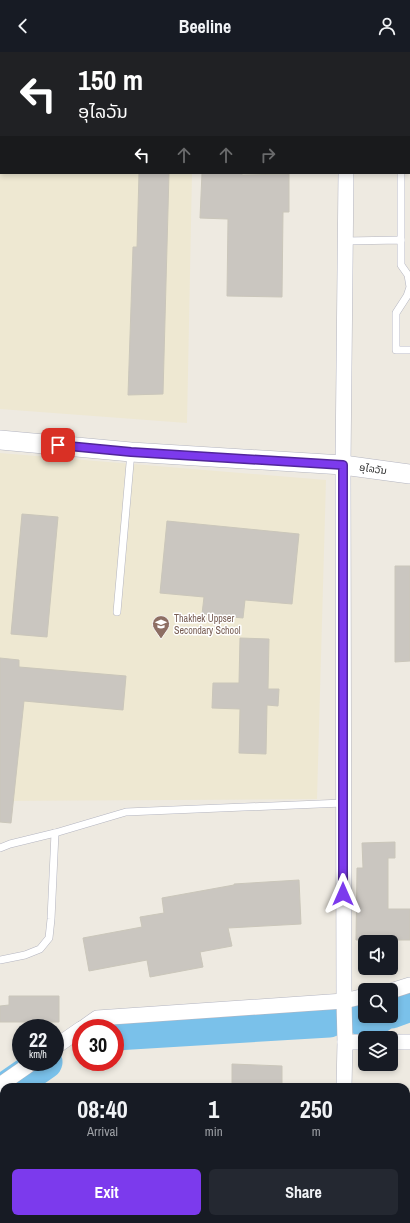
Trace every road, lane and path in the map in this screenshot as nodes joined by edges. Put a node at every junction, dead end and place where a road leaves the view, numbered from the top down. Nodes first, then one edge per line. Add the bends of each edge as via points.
1 (346, 174) edge
2 (401, 174) edge
3 (401, 240) junction
4 (346, 241) junction
5 (410, 350) edge
6 (0, 440) edge
7 (131, 452) junction
8 (343, 465) junction
9 (410, 474) edge
10 (117, 612) dead end
11 (343, 803) junction
12 (55, 833) junction
13 (0, 848) edge
14 (0, 960) edge
15 (410, 985) edge
16 (398, 989) edge
17 (358, 998) edge
18 (344, 1001) junction
19 (96, 1019) edge
20 (345, 1042) junction
21 (358, 1042) edge
22 (398, 1042) edge
23 (410, 1042) edge
24 (21, 1071) edge
25 (3, 1083) edge
26 (344, 1083) edge

1 - 4 street
2 - 3 lane
3 - 4 lane
3 - 5 lane via 401,265 408,275 410,287 396,313 396,350
4 - 8 street
6 - 7 street, ອຸໄລວັນ
7 - 8 street, ອຸໄລວັນ
7 - 10 lane
8 - 9 street, ອຸໄລວັນ
8 - 11 street
11 - 12 lane via 126,812
11 - 18 street
12 - 13 lane
12 - 14 lane via 49,938 40,949
15 - 16 street
17 - 18 street
18 - 19 street
18 - 20 street
20 - 21 street
20 - 26 street
22 - 23 street
24 - 25 street

